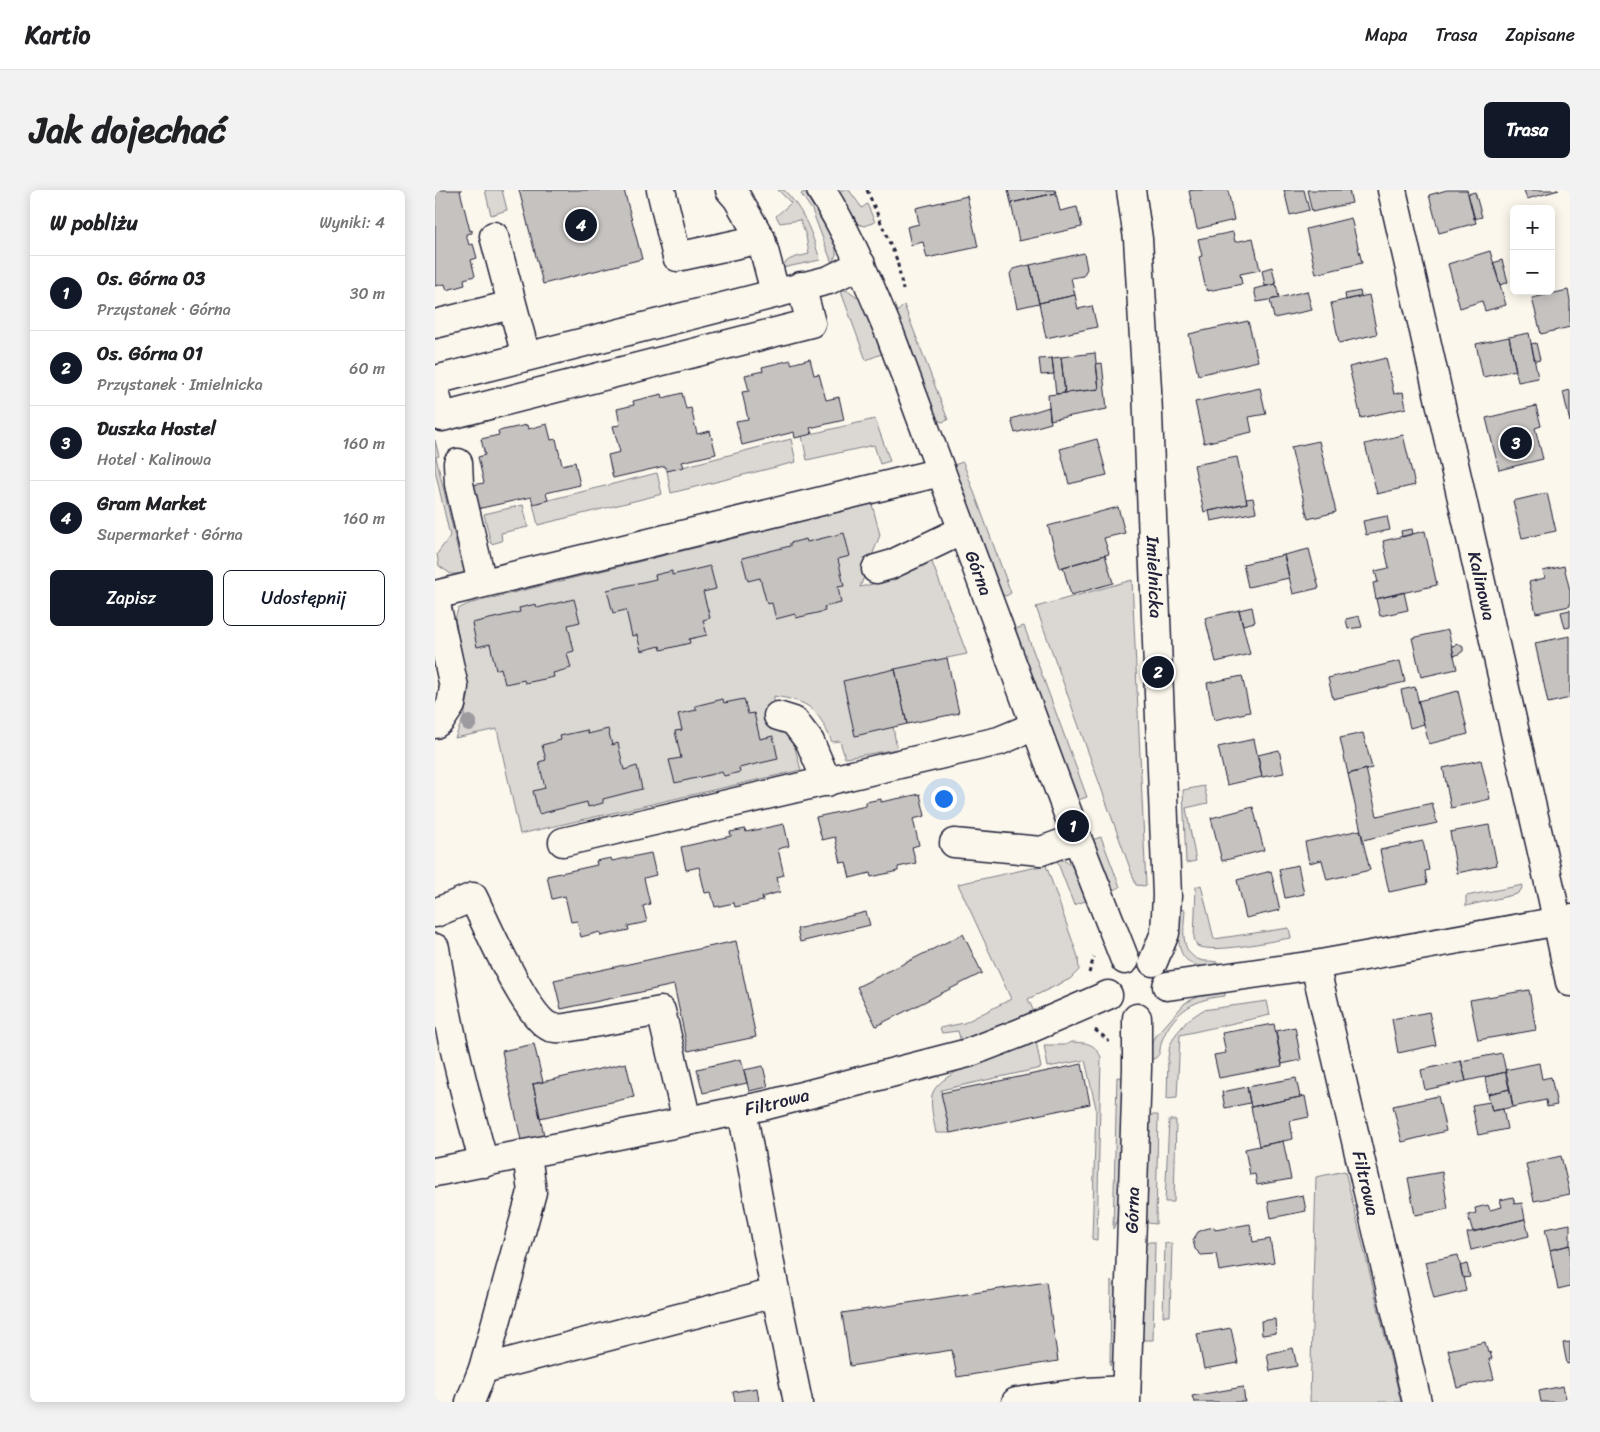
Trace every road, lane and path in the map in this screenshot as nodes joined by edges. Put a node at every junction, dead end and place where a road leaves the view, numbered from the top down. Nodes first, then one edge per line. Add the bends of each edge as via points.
1 (661, 190) edge
2 (730, 190) edge
3 (821, 190) edge
4 (1131, 190) edge
5 (1392, 190) edge
6 (494, 236) dead end
7 (761, 239) junction
8 (861, 264) junction
9 (801, 286) junction
10 (775, 292) junction
11 (511, 305) junction
12 (435, 324) edge
13 (526, 356) junction
14 (435, 380) edge
15 (435, 392) edge
16 (458, 463) dead end
17 (941, 472) junction
18 (963, 530) junction
19 (876, 569) dead end
20 (482, 583) junction
21 (435, 595) edge
22 (435, 599) edge
23 (778, 716) dead end
24 (435, 724) edge
25 (1035, 726) junction
26 (827, 782) junction
27 (1077, 838) junction
28 (563, 842) dead end
29 (954, 843) dead end
30 (435, 913) edge
31 (1563, 920) edge
32 (435, 948) edge
33 (1125, 960) junction
34 (1153, 962) junction
35 (1315, 965) junction
36 (1570, 982) edge
37 (1167, 986) junction
38 (1109, 995) junction
39 (1137, 1018) junction
40 (1092, 1029) dead end
41 (1111, 1046) dead end
42 (754, 1108) junction
43 (687, 1121) junction
44 (527, 1154) junction
45 (484, 1163) junction
46 (435, 1172) edge
47 (775, 1293) junction
48 (483, 1368) junction
49 (1126, 1396) edge
50 (467, 1402) edge
51 (798, 1402) edge
52 (1016, 1402) edge
53 (1417, 1402) edge

1 - 7 street via 677,257
2 - 7 street
3 - 8 street, Górna
4 - 34 street, Imielnicka via 1138,239 1147,389 1167,896 1165,933
5 - 31 street, Kalinowa via 1553,896
6 - 11 street
7 - 10 street
8 - 9 street via 829,280
8 - 17 street, Górna
9 - 10 street
9 - 15 street via 811,322 442,418
10 - 13 street
11 - 12 street
11 - 13 street
13 - 14 street
16 - 20 street via 459,484
17 - 18 street, Górna
17 - 20 street
18 - 19 street
18 - 25 street, Górna
20 - 21 street
22 - 24 street via 454,687 451,705
23 - 26 street via 794,721 810,742
25 - 26 street via 999,742
25 - 27 street, Górna
26 - 28 street
27 - 29 street via 1041,851
27 - 33 street, Górna
30 - 43 street via 473,897 518,989 534,1013 549,1027 565,1028 661,1010
31 - 35 street
31 - 36 street, Kalinowa
32 - 45 street via 457,1060
33 - 34 street via 1144,958
33 - 38 street via 1110,975
34 - 37 street via 1163,972
35 - 37 street
35 - 53 street, Filtrowa
37 - 39 street via 1164,1002 1159,1008
38 - 39 street via 1119,1011
38 - 42 street, Filtrowa via 968,1053
39 - 49 street, Górna
40 - 41 path via 1107,1039
42 - 43 street, Filtrowa
42 - 47 street
43 - 44 street, Filtrowa
44 - 45 street, Filtrowa
44 - 48 street via 532,1192
45 - 46 street, Filtrowa
47 - 48 street
47 - 51 street
48 - 50 street
49 - 52 street via 1086,1392

